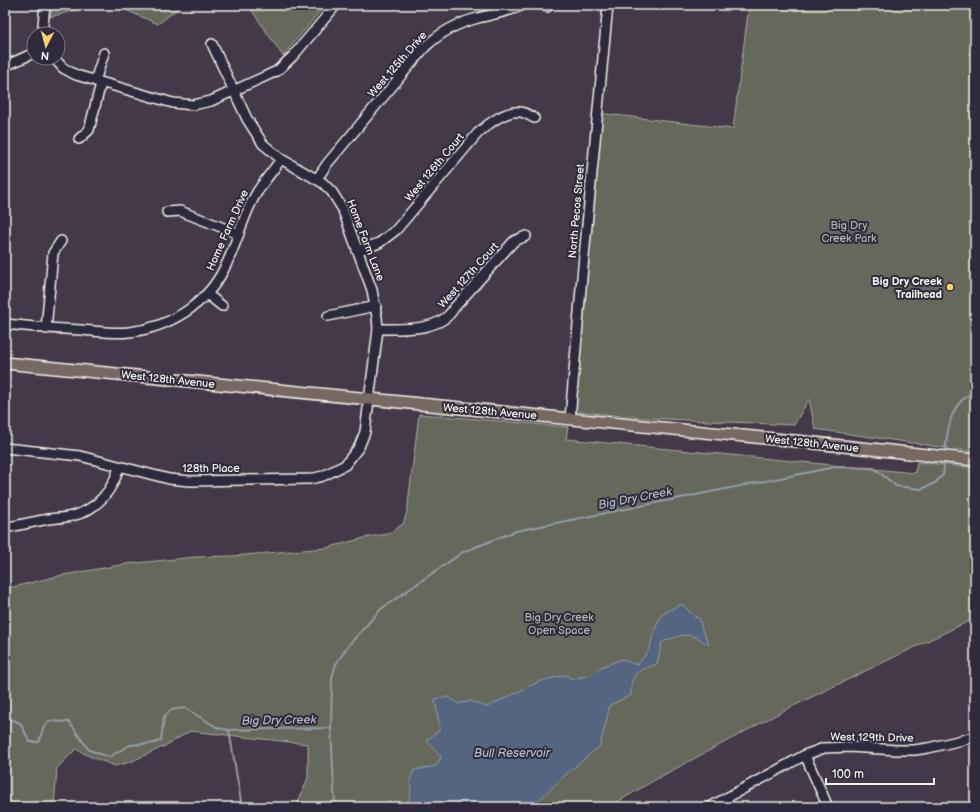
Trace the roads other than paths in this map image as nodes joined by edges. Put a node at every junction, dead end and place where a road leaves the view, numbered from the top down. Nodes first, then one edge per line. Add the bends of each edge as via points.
1 (45, 5) edge
2 (336, 5) edge
3 (523, 5) edge
4 (608, 5) edge
5 (42, 26) edge
6 (212, 44) dead end
7 (104, 52) dead end
8 (26, 57) edge
9 (5, 66) edge
10 (63, 66) edge
11 (98, 82) junction
12 (234, 91) junction
13 (534, 118) dead end
14 (79, 140) dead end
15 (281, 160) junction
16 (317, 179) junction
17 (167, 212) dead end
18 (239, 234) junction
19 (526, 236) dead end
20 (61, 241) dead end
21 (357, 251) junction
22 (207, 294) junction
23 (222, 306) dead end
24 (376, 306) junction
25 (328, 316) dead end
26 (5, 324) edge
27 (46, 328) junction
28 (378, 329) junction
29 (5, 363) edge
30 (370, 399) junction
31 (570, 419) junction
32 (5, 448) edge
33 (975, 460) edge
34 (119, 467) junction
35 (5, 528) edge
36 (975, 737) edge
37 (804, 755) junction
38 (710, 807) edge
39 (828, 807) edge

1 - 5 street
2 - 12 street via 283,67
3 - 16 street, West 125th Drive via 462,22 434,39
4 - 31 street, North Pecos Street
6 - 12 street, Home Farm Lane
7 - 11 street
8 - 9 street
10 - 11 street via 69,72
11 - 12 street via 184,105 206,102
11 - 14 street via 89,130
12 - 15 street, Home Farm Lane via 257,136
13 - 21 street, West 126th Court via 516,112 488,124 396,230 379,243
15 - 16 street, Home Farm Lane
15 - 18 street, Home Farm Drive via 256,193
16 - 21 street, Home Farm Lane via 336,197
17 - 18 street via 180,210
18 - 22 street, Home Farm Drive via 224,270
19 - 28 street, West 127th Court via 514,241 451,314 436,323 419,328
20 - 27 street via 53,253
21 - 24 street, Home Farm Lane
22 - 23 street
22 - 27 street, Home Farm Drive via 174,318 136,331
24 - 25 street
24 - 28 street, Home Farm Lane
26 - 27 street, Home Farm Drive
28 - 30 street, Home Farm Lane
29 - 30 main road, West 128th Avenue
30 - 31 main road, West 128th Avenue
30 - 34 street, 128th Place via 365,432 359,447 345,465 323,476 295,480 190,481 169,479
31 - 33 main road, West 128th Avenue
32 - 34 street, 128th Place via 80,456
34 - 35 street via 110,490 89,510 73,516
36 - 37 street, West 129th Drive via 928,748 903,750 837,747 824,748
37 - 38 street, West 129th Drive
37 - 39 street

